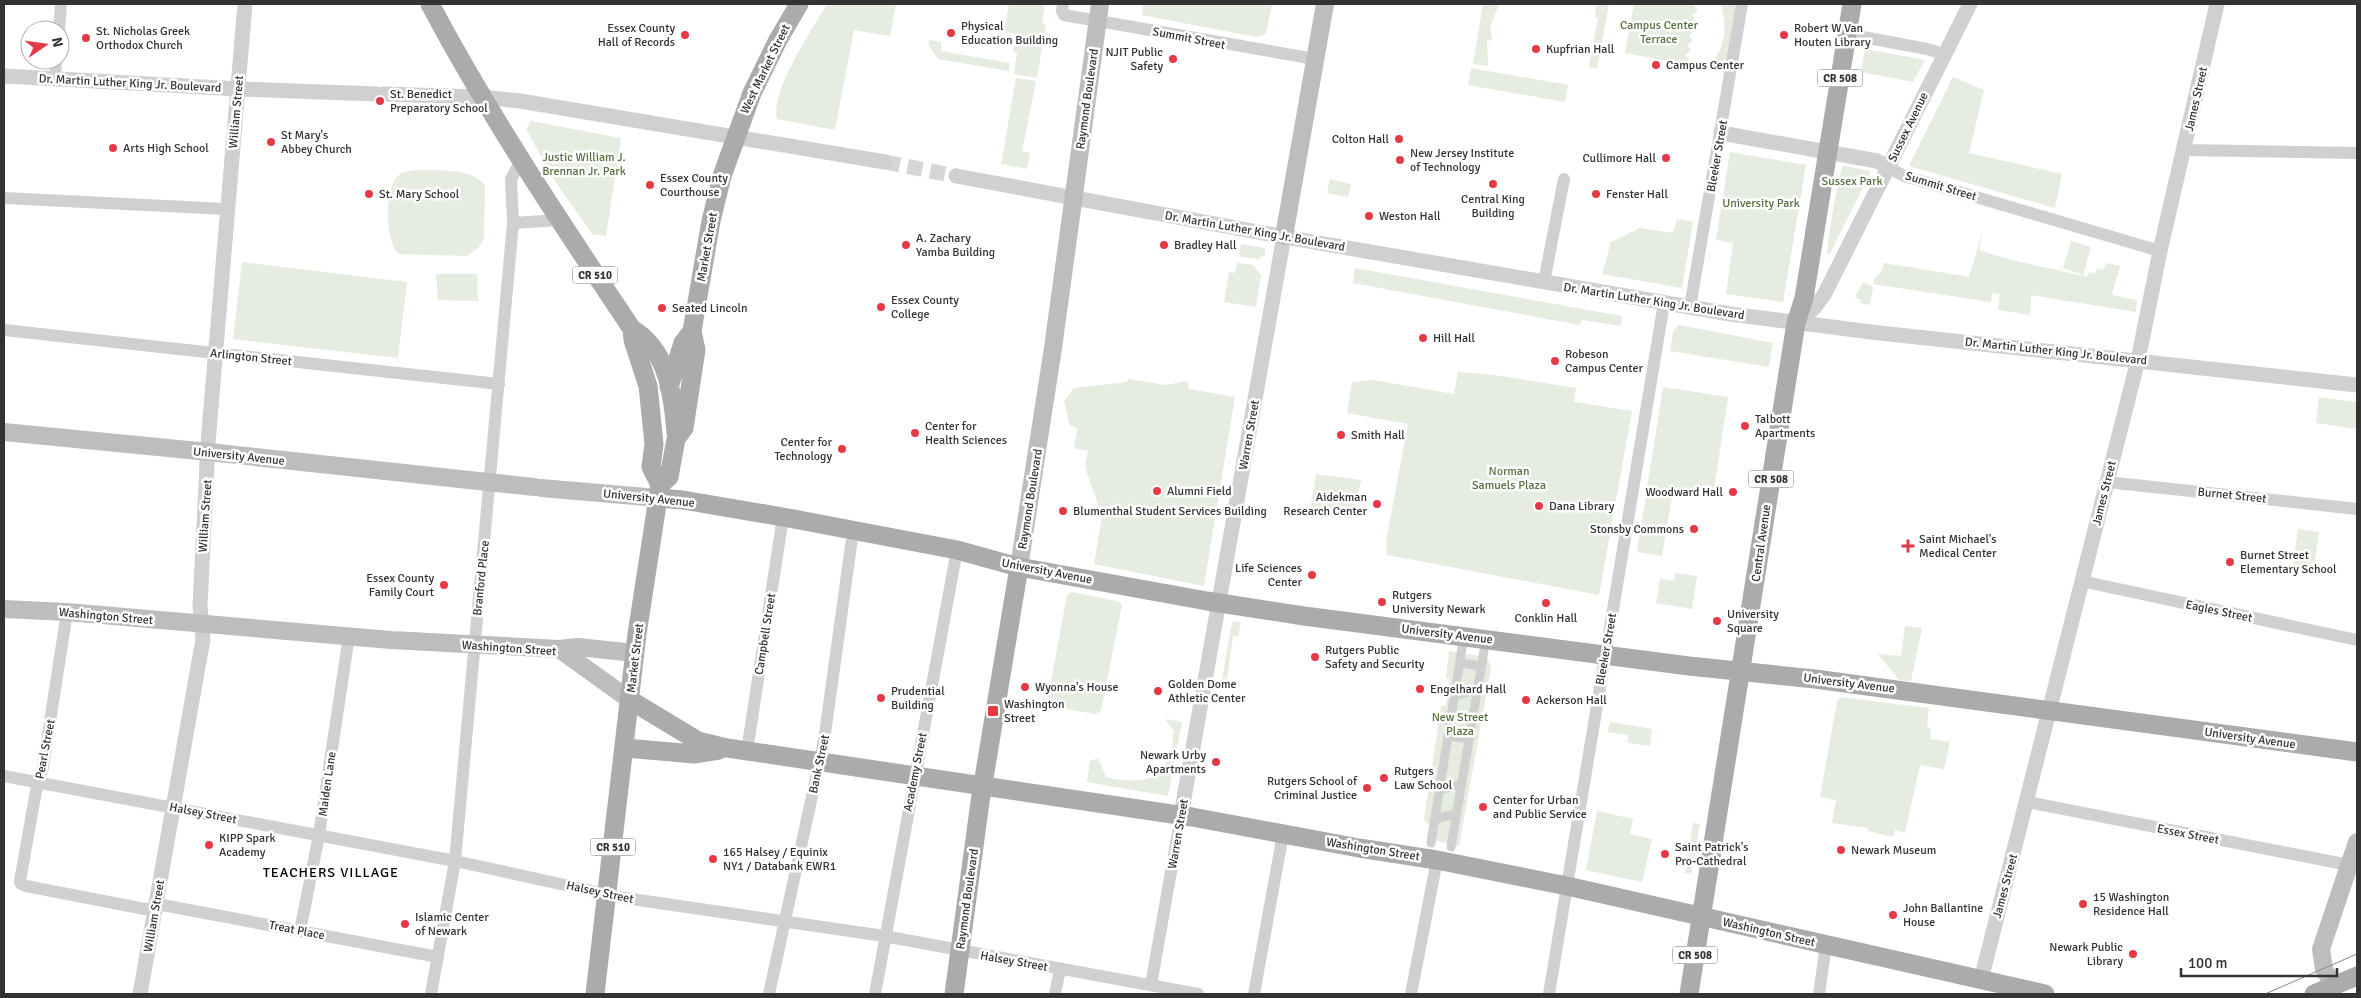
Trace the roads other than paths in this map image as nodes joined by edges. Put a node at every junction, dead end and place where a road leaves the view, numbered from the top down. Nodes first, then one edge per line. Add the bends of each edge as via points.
1 (61, 4) edge
2 (245, 4) edge
3 (430, 4) edge
4 (799, 4) edge
5 (1100, 4) edge
6 (1325, 4) edge
7 (1742, 4) edge
8 (1852, 4) edge
9 (1970, 4) edge
10 (2217, 4) edge
11 (1063, 9) edge
12 (60, 20) edge
13 (1847, 34) junction
14 (1944, 54) junction
15 (1314, 59) junction
16 (55, 70) edge
17 (4, 76) edge
18 (55, 79) junction
19 (239, 89) junction
20 (482, 97) junction
21 (1721, 133) junction
22 (735, 136) junction
23 (2184, 150) junction
24 (1827, 152) junction
25 (2357, 153) edge
26 (520, 162) junction
27 (885, 162) tunnel mouth
28 (1888, 167) junction
29 (956, 176) tunnel mouth
30 (1564, 179) dead end
31 (4, 198) edge
32 (226, 209) junction
33 (558, 220) junction
34 (513, 222) junction
35 (1284, 236) junction
36 (2160, 251) junction
37 (1544, 282) junction
38 (1664, 303) junction
39 (1690, 307) junction
40 (1796, 324) junction
41 (632, 329) junction
42 (4, 330) edge
43 (692, 331) junction
44 (217, 354) junction
45 (2138, 360) junction
46 (499, 384) junction
47 (670, 385) junction
48 (2357, 385) edge
49 (4, 432) edge
50 (676, 440) junction
51 (654, 444) junction
52 (209, 452) junction
53 (2107, 482) junction
54 (490, 483) junction
55 (659, 491) junction
56 (2357, 509) edge
57 (783, 517) junction
58 (853, 531) junction
59 (957, 550) junction
60 (1019, 567) junction
61 (2081, 582) junction
62 (1220, 603) junction
63 (4, 609) edge
64 (67, 612) junction
65 (202, 624) junction
66 (349, 636) junction
67 (2357, 640) edge
68 (474, 645) junction
69 (1462, 648) dead end
70 (559, 649) junction
71 (1484, 651) dead end
72 (635, 653) junction
73 (1605, 655) junction
74 (1460, 663) junction
75 (1481, 666) junction
76 (1741, 671) junction
77 (1477, 690) junction
78 (1455, 695) junction
79 (630, 700) junction
80 (2049, 711) junction
81 (1448, 736) junction
82 (1469, 739) junction
83 (626, 748) junction
84 (727, 748) junction
85 (747, 751) junction
86 (2357, 752) edge
87 (820, 761) junction
88 (4, 776) edge
89 (914, 776) junction
90 (39, 782) junction
91 (1461, 784) junction
92 (983, 786) junction
93 (1440, 790) junction
94 (2027, 802) junction
95 (174, 807) junction
96 (1456, 814) junction
97 (1181, 816) junction
98 (1435, 819) junction
99 (1283, 834) junction
100 (319, 836) junction
101 (2357, 842) edge
102 (1451, 847) dead end
103 (1434, 851) junction
104 (455, 861) junction
105 (2349, 866) junction
106 (21, 884) joint
107 (1567, 886) junction
108 (607, 894) junction
109 (156, 907) junction
110 (1701, 916) junction
111 (785, 922) junction
112 (300, 931) junction
113 (884, 936) junction
114 (1826, 945) junction
115 (960, 951) junction
116 (438, 957) junction
117 (1060, 969) junction
118 (2357, 976) edge
119 (1981, 980) junction
120 (1151, 985) junction
121 (2336, 990) edge
122 (140, 994) edge
123 (431, 994) edge
124 (595, 994) edge
125 (770, 994) edge
126 (874, 994) edge
127 (954, 994) edge
128 (1055, 994) edge
129 (1198, 994) edge
130 (1254, 994) edge
131 (1412, 994) edge
132 (1548, 994) edge
133 (1689, 994) edge
134 (1819, 994) edge
135 (2045, 994) edge
136 (2314, 994) edge

1 - 12 street
2 - 19 street, William Street
3 - 20 main road, CR 510
4 - 22 main road, West Market Street via 762,70
5 - 60 main road, Raymond Boulevard
6 - 15 main road, Warren Street
7 - 21 street, Bleeker Street
8 - 13 main road, Central Avenue / CR 508
9 - 14 street, Sussex Avenue
10 - 23 street, James Street
11 - 15 street, Summit Street via 1084,18 1113,24
13 - 14 street
13 - 24 main road, Central Avenue / CR 508
14 - 28 street, Sussex Avenue
15 - 35 main road, Warren Street
16 - 18 street
17 - 18 street, Dr. Martin Luther King Jr. Boulevard
18 - 19 street, Dr. Martin Luther King Jr. Boulevard
19 - 20 street, Dr. Martin Luther King Jr. Boulevard
19 - 32 street, William Street
20 - 22 street, Dr. Martin Luther King Jr. Boulevard
20 - 26 main road, CR 510
21 - 24 street, Summit Street
21 - 39 street, Bleeker Street
22 - 27 street
22 - 43 main road, Market Street via 714,206
23 - 25 street
23 - 36 street, James Street
24 - 28 street, Summit Street via 1876,161
24 - 40 main road, Central Avenue / CR 508 via 1804,298
26 - 33 main road, CR 510
26 - 34 street, Branford Place via 511,179
28 - 36 street, Summit Street via 1904,176
28 - 40 street, Sussex Avenue via 1824,295
29 - 35 street, Dr. Martin Luther King Jr. Boulevard
30 - 37 street
31 - 32 street
32 - 44 street, William Street
33 - 34 street
33 - 41 main road, CR 510
34 - 46 street, Branford Place
35 - 37 street, Dr. Martin Luther King Jr. Boulevard
35 - 62 street, Warren Street
36 - 45 street, James Street
37 - 38 street, Dr. Martin Luther King Jr. Boulevard
38 - 39 street, Dr. Martin Luther King Jr. Boulevard
38 - 73 street, Bleeker Street
39 - 40 street, Dr. Martin Luther King Jr. Boulevard
40 - 45 street, Dr. Martin Luther King Jr. Boulevard
40 - 76 main road, Central Avenue / CR 508
41 - 47 main road, CR 510 via 645,337 662,362
41 - 51 main road, CR 510 via 648,386
42 - 44 street, Arlington Street
43 - 47 main road, Market Street via 683,344
43 - 50 main road, Market Street via 695,359 684,428
44 - 46 street, Arlington Street
44 - 52 street, William Street
45 - 48 street, Dr. Martin Luther King Jr. Boulevard
45 - 53 street, James Street
46 - 54 street, Branford Place
47 - 50 main road
47 - 51 main road, Market Street
49 - 52 main road, University Avenue
50 - 55 main road, Market Street via 669,477
51 - 55 main road, CR 510 via 652,467
52 - 54 main road, University Avenue
52 - 65 street, William Street via 200,606
53 - 56 street, Burnet Street
53 - 61 street, James Street
54 - 55 main road, University Avenue via 538,488
54 - 68 street, Branford Place
55 - 57 main road, University Avenue via 683,500
55 - 72 main road, Market Street / CR 510
57 - 58 main road, University Avenue
57 - 85 street, Campbell Street
58 - 59 main road, University Avenue
58 - 87 street, Bank Street
59 - 60 main road, University Avenue
59 - 89 street, Academy Street
60 - 62 main road, University Avenue
60 - 92 main road, Raymond Boulevard
61 - 67 street, Eagles Street
61 - 80 street, James Street
62 - 73 main road, University Avenue
62 - 97 street, Warren Street
63 - 64 main road, Washington Street
64 - 65 main road, Washington Street
64 - 90 street, Pearl Street
65 - 66 main road, Washington Street
65 - 95 street, William Street via 202,646
66 - 68 main road, Washington Street
66 - 100 street, Maiden Lane
68 - 70 main road, Washington Street
68 - 104 street, Branford Place
69 - 74 street
70 - 72 main road via 578,647
70 - 79 main road, Washington Street
71 - 75 street
72 - 79 main road, Market Street / CR 510
73 - 76 main road, University Avenue
73 - 107 street, Bleeker Street
74 - 75 street
74 - 78 street
75 - 77 street
76 - 80 main road, University Avenue
76 - 110 main road, Central Avenue / CR 508
77 - 78 street
77 - 82 street
78 - 81 street
79 - 83 main road, Market Street / CR 510
79 - 84 main road, Washington Street via 693,739
80 - 86 main road, University Avenue
80 - 94 street, James Street
81 - 82 street
81 - 93 street
82 - 91 street
83 - 84 main road via 694,754
83 - 108 main road, Market Street / CR 510
84 - 85 main road, Washington Street
85 - 87 main road, Washington Street
87 - 89 main road, Washington Street
87 - 111 street, Bank Street
88 - 90 street, Halsey Street
89 - 92 main road, Washington Street
89 - 113 street, Academy Street
90 - 95 street, Halsey Street
90 - 106 street, Pearl Street
91 - 93 street
91 - 96 street
92 - 97 main road, Washington Street
92 - 115 main road, Raymond Boulevard
93 - 98 street
94 - 105 street, Essex Street
94 - 119 street, James Street
95 - 100 street, Halsey Street
95 - 109 street, William Street
96 - 98 street
96 - 102 street
97 - 99 main road, Washington Street
97 - 120 street, Warren Street
98 - 103 street
99 - 103 main road, Washington Street
99 - 130 street
100 - 104 street, Halsey Street
100 - 112 street, Maiden Lane
101 - 105 main road
103 - 107 main road, Washington Street
103 - 131 street
104 - 108 street, Halsey Street
104 - 116 street, Branford Place
105 - 121 main road via 2321,949 2324,969
106 - 109 street, Treat Place
107 - 110 main road, Washington Street
107 - 132 street, Bleeker Street
108 - 111 street, Halsey Street
108 - 124 main road, Market Street / CR 510
109 - 112 street, Treat Place
109 - 122 street, William Street
110 - 114 main road, Washington Street
110 - 133 main road, Central Avenue / CR 508
111 - 113 street, Halsey Street
111 - 125 street, Bank Street
112 - 116 street, Treat Place
113 - 115 street, Halsey Street
113 - 126 street, Academy Street
114 - 119 main road, Washington Street
114 - 134 street
115 - 117 street, Halsey Street
115 - 127 main road, Raymond Boulevard
116 - 123 street, Branford Place
117 - 120 street, Halsey Street
117 - 128 street
118 - 121 main road
119 - 135 main road, Washington Street
120 - 129 street, Halsey Street
121 - 136 main road

